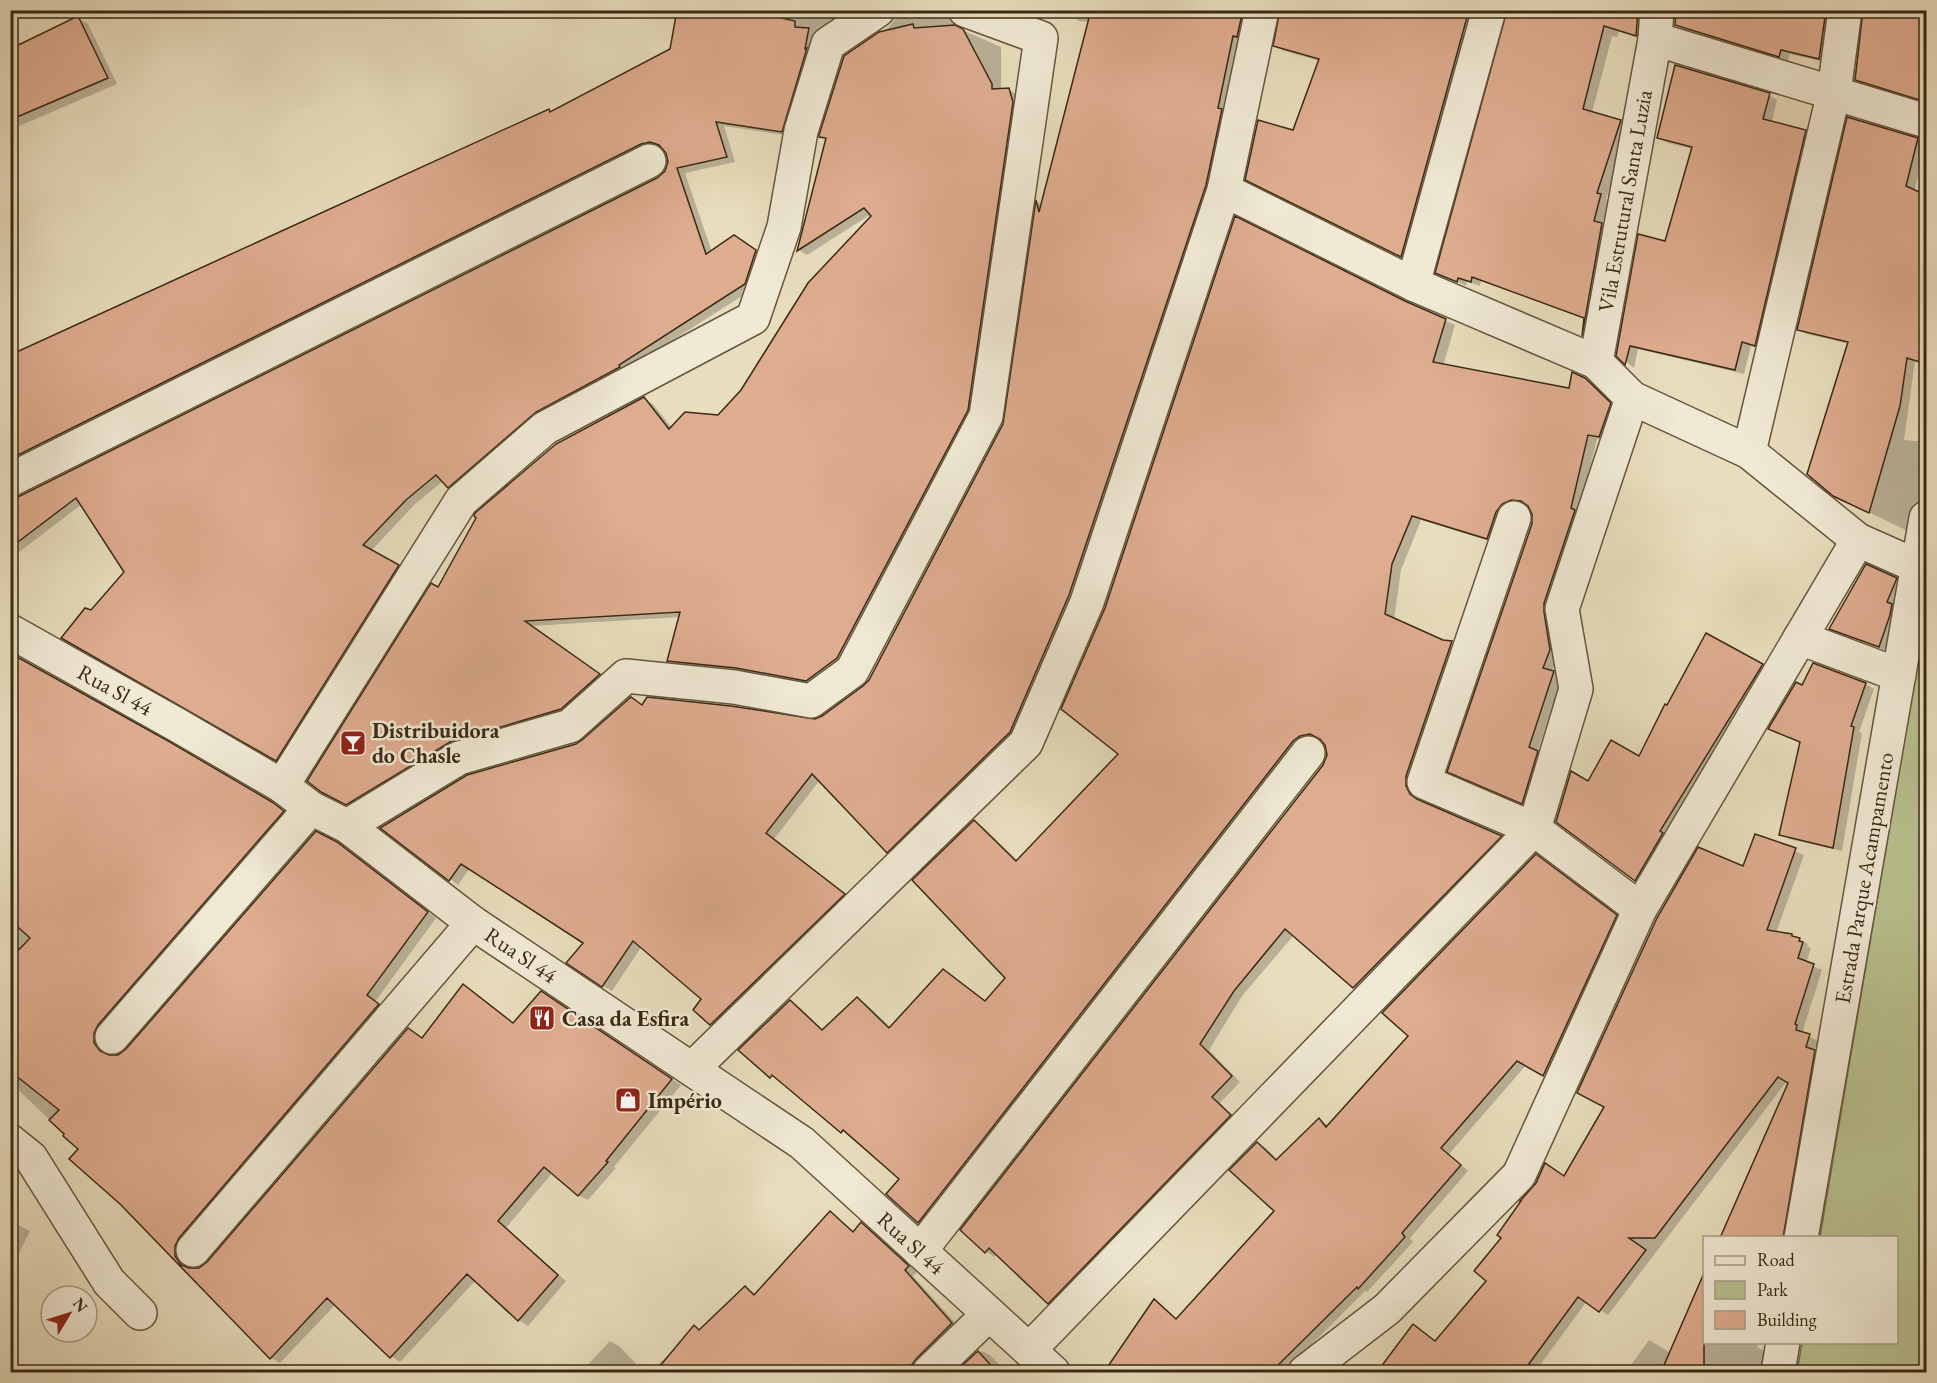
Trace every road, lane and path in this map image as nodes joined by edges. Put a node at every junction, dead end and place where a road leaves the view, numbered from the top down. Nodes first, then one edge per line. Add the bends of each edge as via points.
1 (878, 10) edge
2 (965, 10) edge
3 (1262, 10) edge
4 (1489, 10) edge
5 (1845, 10) edge
6 (1656, 25) edge
7 (1834, 92) junction
8 (1926, 121) edge
9 (650, 161) dead end
10 (1224, 190) junction
11 (1413, 284) junction
12 (1596, 362) junction
13 (1632, 398) junction
14 (1749, 452) junction
15 (10, 480) edge
16 (1514, 518) dead end
17 (1926, 518) edge
18 (1858, 540) junction
19 (1918, 567) junction
20 (10, 631) edge
21 (1800, 638) junction
22 (1899, 675) junction
23 (1308, 753) dead end
24 (282, 786) junction
25 (311, 808) junction
26 (347, 826) junction
27 (1534, 829) junction
28 (1640, 909) junction
29 (474, 923) junction
30 (111, 1037) dead end
31 (692, 1069) junction
32 (10, 1141) edge
33 (1802, 1236) edge
34 (193, 1250) dead end
35 (920, 1251) junction
36 (140, 1313) dead end
37 (989, 1314) junction
38 (1783, 1344) edge
39 (1029, 1350) junction
40 (929, 1372) edge
41 (1053, 1372) edge
42 (1305, 1372) edge
43 (1778, 1372) edge

1 - 24 street via 828,44 801,131 784,227 753,318 545,429 461,501
2 - 26 street via 1041,38 986,416 852,671 811,701 734,687 626,676 570,726 459,758
3 - 10 street
4 - 11 street
5 - 7 street
6 - 7 street, Vila Estrutural Santa Luzia
6 - 12 street, Vila Estrutural Santa Luzia
7 - 8 street, Vila Estrutural Santa Luzia
7 - 14 street
9 - 15 street
10 - 11 street
10 - 31 street via 1087,602 1026,744
11 - 12 street
12 - 13 street
13 - 14 street
13 - 27 street via 1562,609 1576,690
14 - 18 street
16 - 27 street via 1424,782
17 - 19 street, Estrada Parque Acampamento
18 - 19 street
18 - 21 street
19 - 22 street, Estrada Parque Acampamento
20 - 24 street, Rua Sl 44
21 - 22 street
21 - 28 street
22 - 33 street, Estrada Parque Acampamento
23 - 35 street
24 - 25 street, Rua Sl 44
25 - 26 street, Rua Sl 44
25 - 30 street
26 - 29 street, Rua Sl 44
27 - 28 street
27 - 39 street
28 - 42 street via 1519,1175 1387,1309
29 - 31 street, Rua Sl 44
29 - 34 street
31 - 35 street, Rua Sl 44 via 802,1143
32 - 36 street via 31,1158 109,1282
35 - 37 street, Rua Sl 44
37 - 39 street, Rua Sl 44
37 - 40 street
38 - 43 street
39 - 41 street, Rua Sl 44

